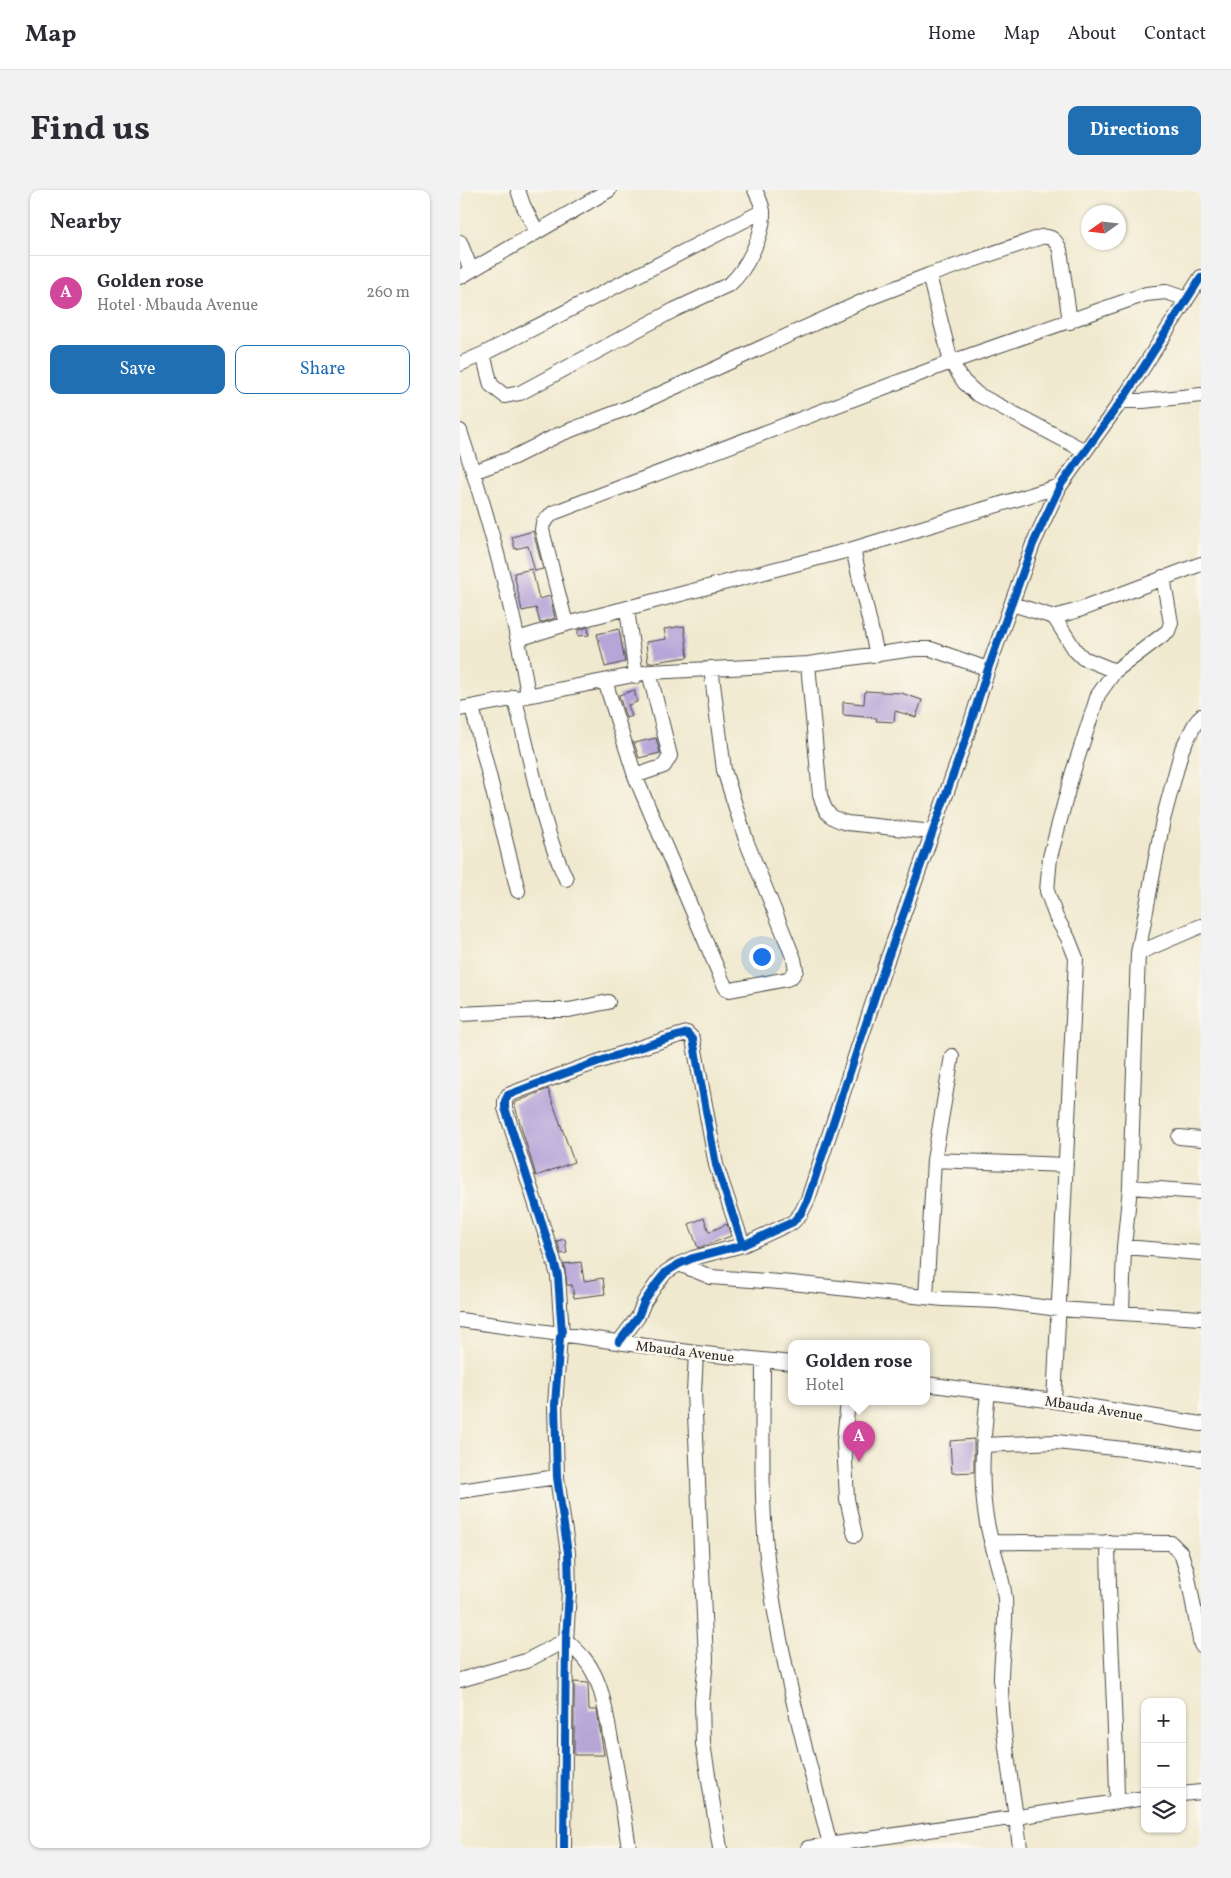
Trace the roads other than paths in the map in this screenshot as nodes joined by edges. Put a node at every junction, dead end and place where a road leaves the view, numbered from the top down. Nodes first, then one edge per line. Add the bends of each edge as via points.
1 (518, 190) edge
2 (755, 190) edge
3 (605, 191) edge
4 (763, 211) junction
5 (537, 232) junction
6 (460, 242) edge
7 (465, 274) edge
8 (929, 275) junction
9 (1201, 277) edge
10 (1187, 299) junction
11 (1070, 322) junction
12 (483, 354) junction
13 (951, 362) junction
14 (460, 364) edge
15 (1201, 396) edge
16 (1120, 401) junction
17 (460, 431) edge
18 (1085, 451) junction
19 (473, 472) junction
20 (1060, 486) junction
21 (853, 549) junction
22 (1201, 564) edge
23 (1163, 578) junction
24 (1012, 604) junction
25 (627, 609) junction
26 (1054, 617) junction
27 (566, 624) junction
28 (518, 639) junction
29 (877, 655) junction
30 (808, 664) junction
31 (711, 668) junction
32 (988, 669) junction
33 (1115, 672) junction
34 (643, 674) junction
35 (605, 681) junction
36 (521, 696) junction
37 (463, 708) edge
38 (1201, 716) edge
39 (635, 776) junction
40 (933, 832) junction
41 (566, 879) dead end
42 (518, 891) dead end
43 (1201, 926) edge
44 (1138, 953) junction
45 (608, 1002) dead end
46 (460, 1014) edge
47 (952, 1056) dead end
48 (1179, 1137) dead end
49 (1201, 1139) edge
50 (934, 1160) junction
51 (1066, 1165) junction
52 (1130, 1187) junction
53 (1201, 1192) edge
54 (744, 1245) junction
55 (1124, 1247) junction
56 (1201, 1253) edge
57 (679, 1264) junction
58 (926, 1297) junction
59 (1058, 1309) junction
60 (1122, 1313) junction
61 (1201, 1318) edge
62 (460, 1320) edge
63 (562, 1334) junction
64 (619, 1342) junction
65 (696, 1353) junction
66 (763, 1360) junction
67 (788, 1363) edge
68 (930, 1385) edge
69 (988, 1392) junction
70 (1054, 1401) junction
71 (848, 1405) edge
72 (1201, 1424) edge
73 (983, 1446) junction
74 (1201, 1459) edge
75 (557, 1477) junction
76 (460, 1491) edge
77 (855, 1535) dead end
78 (992, 1542) junction
79 (1108, 1542) junction
80 (566, 1640) junction
81 (1201, 1645) edge
82 (460, 1680) edge
83 (1201, 1792) edge
84 (1186, 1794) edge
85 (1141, 1799) edge
86 (1118, 1802) junction
87 (1016, 1817) junction
88 (830, 1844) junction
89 (564, 1848) edge
90 (629, 1848) edge
91 (720, 1848) edge
92 (808, 1848) edge
93 (1020, 1848) edge

1 - 5 street
2 - 4 street
3 - 5 street
4 - 12 street
4 - 12 street via 762,226 750,257 730,284 674,310 520,393 505,396 491,385
5 - 7 street
6 - 7 street
8 - 11 street via 1048,236 1057,242 1060,250
8 - 13 street
8 - 19 street via 872,297 638,404
9 - 10 street
10 - 11 street via 1166,292 1152,293
10 - 16 street
11 - 13 street
12 - 14 street
13 - 18 street via 964,382 977,394
13 - 27 street via 552,513 543,522 542,530
15 - 16 street
16 - 18 street
17 - 19 street
18 - 20 street
19 - 28 street
20 - 21 street
20 - 24 street via 1033,544
21 - 25 street
21 - 29 street
22 - 23 street
23 - 26 street
23 - 33 street via 1171,623 1168,631
24 - 26 street
24 - 32 street
25 - 27 street
25 - 34 street
26 - 33 street via 1083,658
27 - 28 street
28 - 36 street
29 - 30 street
29 - 32 street via 931,649
30 - 31 street
30 - 40 street via 820,795 828,814 847,823
31 - 34 street
31 - 39 street via 724,770 747,844 794,959 796,970 792,976 730,990 726,988
32 - 40 street
33 - 51 street via 1098,695 1050,857 1047,891 1076,958
34 - 35 street
34 - 39 street via 670,756 664,766
35 - 36 street
35 - 39 street
36 - 37 street
36 - 41 street via 547,828
37 - 42 street
38 - 44 street via 1182,749 1168,802
40 - 54 street via 808,1199 793,1222
43 - 44 street
44 - 52 street
45 - 46 street via 569,1010
47 - 50 street
48 - 49 street
50 - 51 street
50 - 58 street
51 - 59 street
52 - 53 street
52 - 55 street
54 - 57 street
54 - 63 street via 716,1165 689,1034 650,1044 508,1095 504,1101 505,1108 558,1276
55 - 56 street
55 - 60 street
57 - 58 street via 711,1277
57 - 64 street via 657,1283
58 - 59 street
59 - 60 street
59 - 70 street
60 - 61 street
62 - 63 street, Mbauda Avenue
63 - 64 street, Mbauda Avenue
63 - 75 street via 555,1404
64 - 65 street, Mbauda Avenue
65 - 66 street, Mbauda Avenue
65 - 91 street via 694,1392 706,1660 702,1701 703,1744
66 - 67 street, Mbauda Avenue
66 - 88 street via 763,1464 771,1588 798,1721
68 - 69 street, Mbauda Avenue
69 - 70 street, Mbauda Avenue
69 - 73 street
70 - 72 street, Mbauda Avenue
71 - 77 street via 844,1442 847,1499
73 - 74 street via 1056,1442
73 - 78 street via 984,1505
75 - 76 street
75 - 80 street via 568,1554
78 - 79 street
78 - 87 street via 1006,1610 1001,1686
79 - 81 street via 1171,1543 1181,1553
79 - 86 street
80 - 82 street via 526,1661
80 - 89 street
80 - 90 street via 584,1658 599,1685 617,1768
83 - 84 street
85 - 86 street
86 - 87 street
87 - 88 street
87 - 93 street
88 - 92 street

